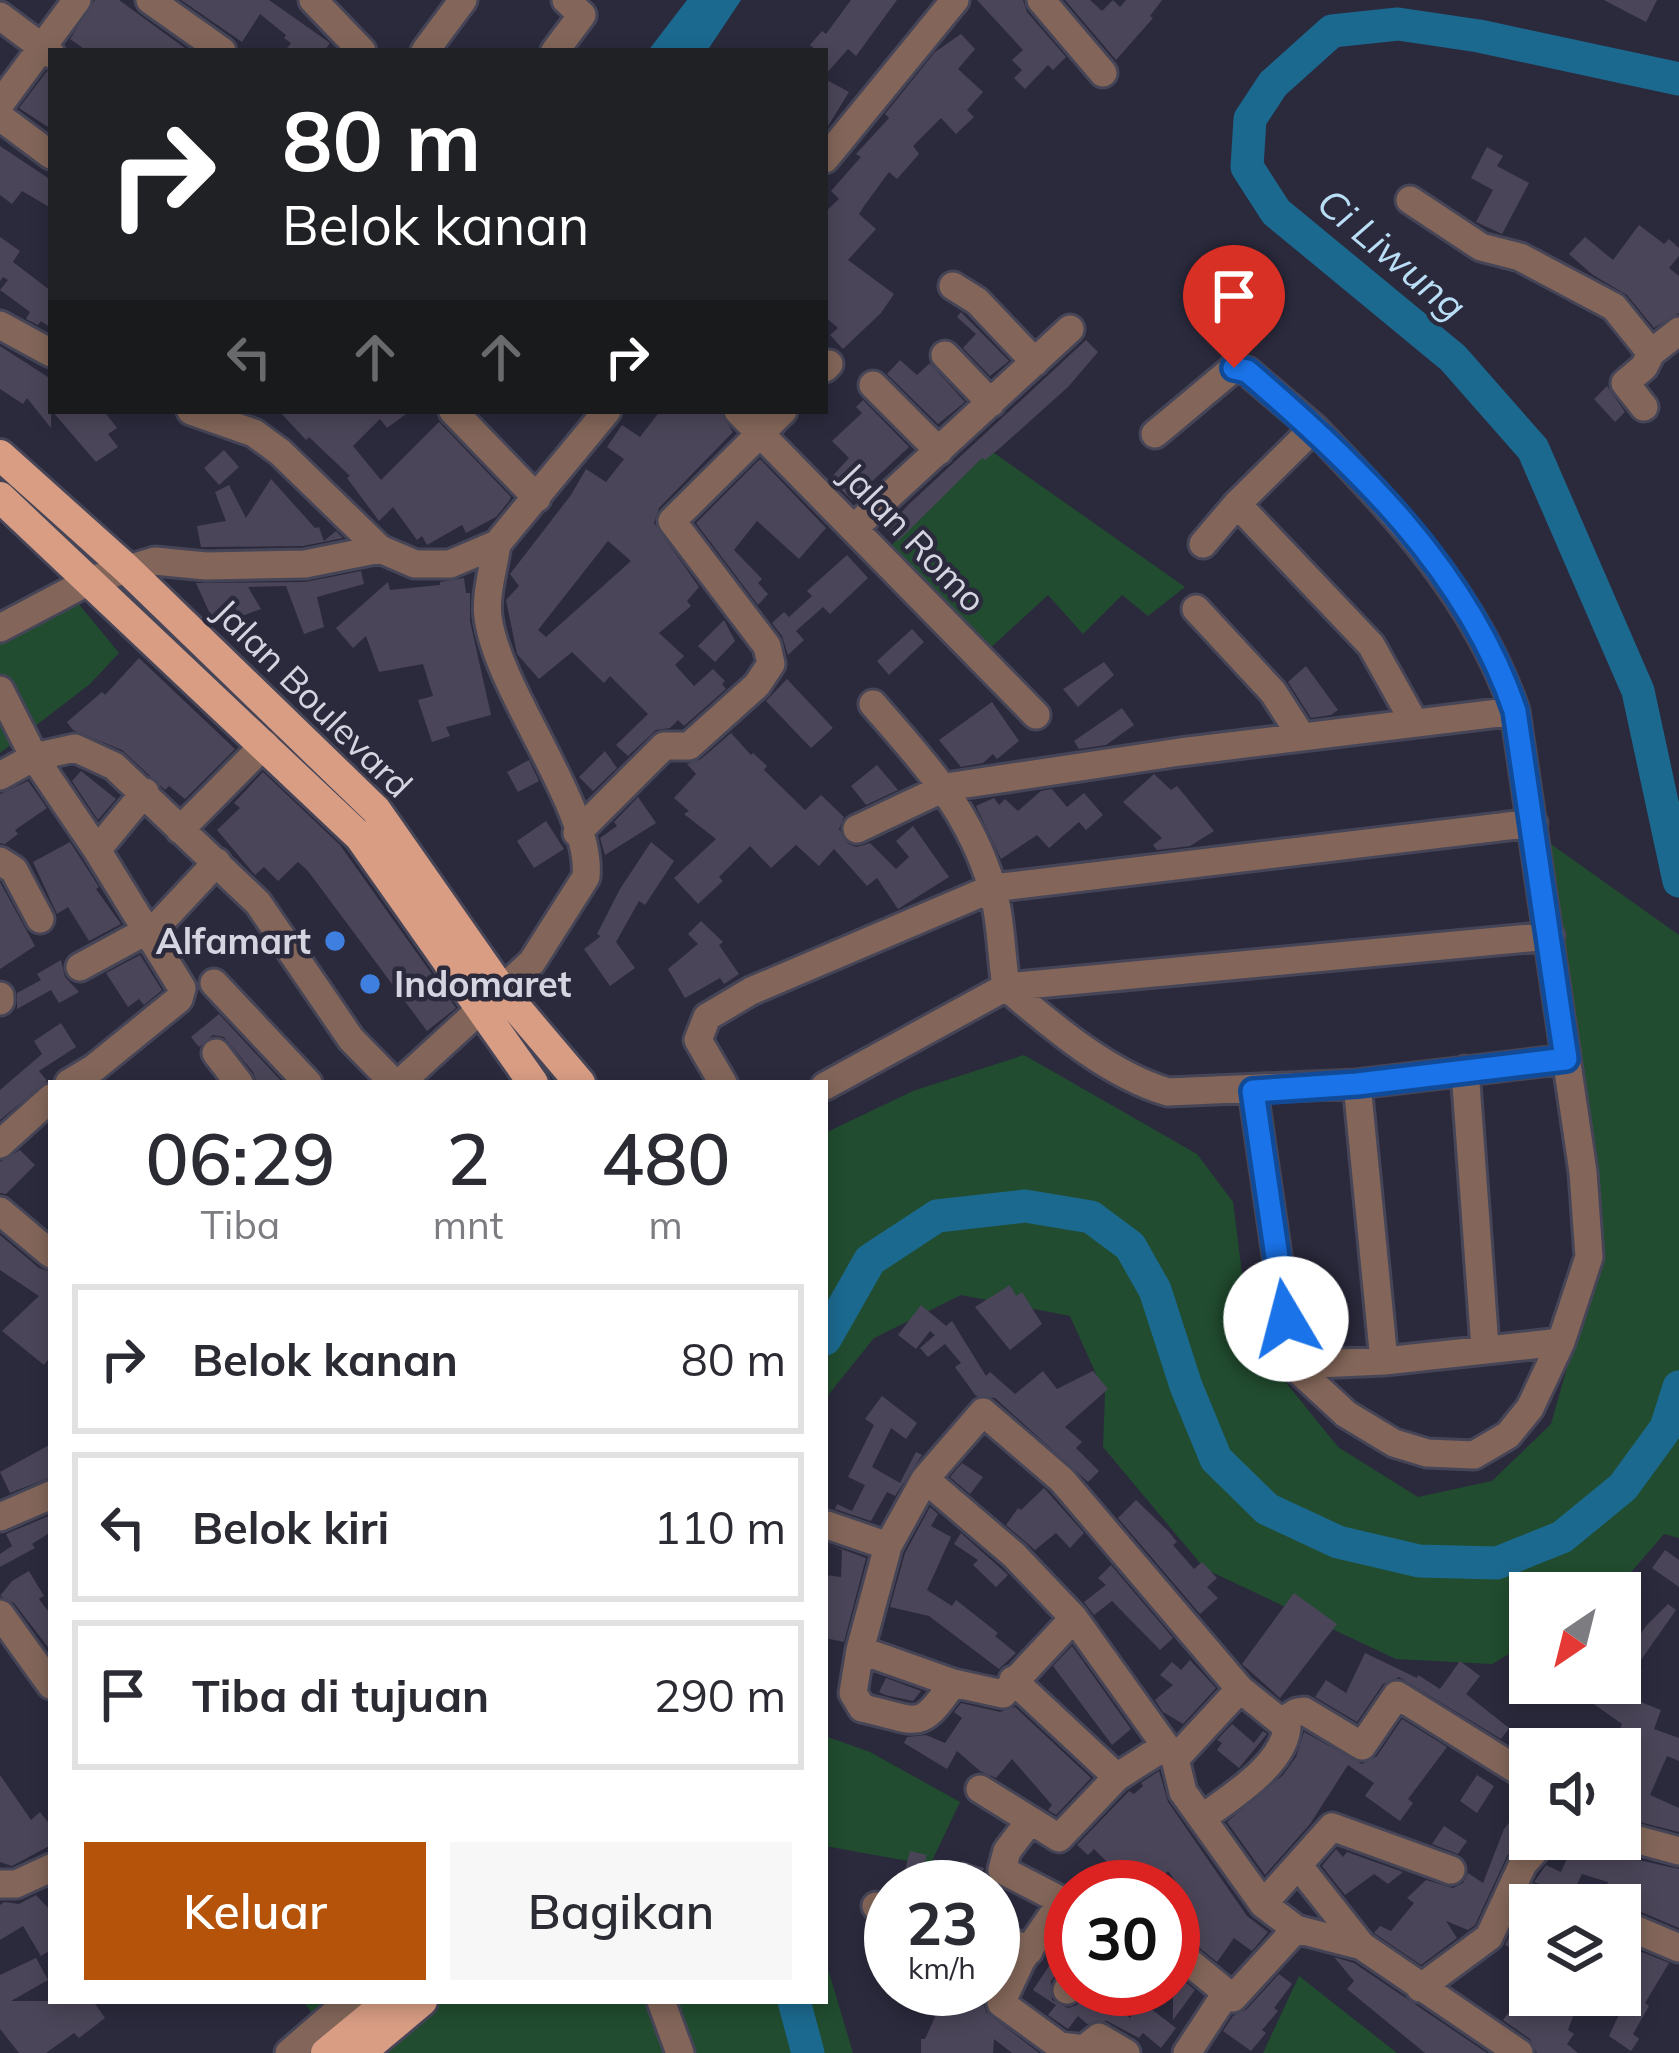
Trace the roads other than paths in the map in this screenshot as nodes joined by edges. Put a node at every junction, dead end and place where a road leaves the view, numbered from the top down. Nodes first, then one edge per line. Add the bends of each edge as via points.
1 (77, 0) edge
2 (463, 0) edge
3 (566, 0) edge
4 (955, 0) edge
5 (1041, 0) edge
6 (159, 2) edge
7 (329, 6) edge
8 (0, 16) edge
9 (49, 48) edge
10 (218, 48) edge
11 (360, 48) edge
12 (427, 48) edge
13 (557, 48) edge
14 (47, 51) edge
15 (1102, 73) dead end
16 (0, 104) edge
17 (0, 118) edge
18 (48, 153) edge
19 (828, 155) edge
20 (1410, 200) dead end
21 (953, 286) dead end
22 (0, 325) edge
23 (1070, 329) dead end
24 (1679, 331) edge
25 (48, 351) edge
26 (1651, 353) junction
27 (945, 355) dead end
28 (1035, 362) junction
29 (873, 385) dead end
30 (991, 403) junction
31 (1644, 407) dead end
32 (456, 414) edge
33 (605, 414) edge
34 (741, 414) edge
35 (780, 414) edge
36 (230, 417) edge
37 (1314, 428) junction
38 (762, 434) junction
39 (1155, 434) dead end
40 (939, 451) junction
41 (0, 455) edge
42 (0, 497) edge
43 (537, 497) junction
44 (1237, 504) junction
45 (854, 528) junction
46 (497, 544) junction
47 (1203, 544) dead end
48 (380, 549) junction
49 (126, 568) junction
50 (91, 580) junction
51 (1196, 609) dead end
52 (0, 628) edge
53 (0, 690) edge
54 (873, 704) dead end
55 (1515, 711) junction
56 (1036, 715) dead end
57 (1414, 722) junction
58 (1301, 737) junction
59 (265, 745) junction
60 (34, 757) junction
61 (0, 776) edge
62 (946, 787) junction
63 (145, 793) junction
64 (1533, 823) junction
65 (857, 829) dead end
66 (180, 830) junction
67 (578, 833) junction
68 (97, 850) junction
69 (0, 861) edge
70 (217, 862) junction
71 (992, 888) junction
72 (40, 919) dead end
73 (147, 932) junction
74 (1550, 936) junction
75 (80, 967) dead end
76 (214, 983) dead end
77 (1006, 986) junction
78 (492, 1000) junction
79 (216, 1053) dead end
80 (1566, 1059) junction
81 (1465, 1070) junction
82 (100, 1076) edge
83 (237, 1080) edge
84 (305, 1080) edge
85 (394, 1080) edge
86 (400, 1080) edge
87 (531, 1080) edge
88 (577, 1080) edge
89 (721, 1080) edge
90 (828, 1083) edge
91 (1357, 1084) junction
92 (1253, 1091) junction
93 (48, 1101) edge
94 (0, 1144) edge
95 (0, 1211) edge
96 (48, 1251) edge
97 (1562, 1342) junction
98 (1485, 1348) junction
99 (1384, 1360) junction
100 (1293, 1365) junction
101 (925, 1479) junction
102 (48, 1497) edge
103 (0, 1516) edge
104 (828, 1525) edge
105 (888, 1546) junction
106 (0, 1614) edge
107 (1074, 1618) junction
108 (860, 1650) junction
109 (1013, 1679) junction
110 (48, 1681) edge
111 (953, 1683) junction
112 (1240, 1689) junction
113 (1287, 1721) junction
114 (1169, 1753) junction
115 (1509, 1765) edge
116 (1117, 1777) junction
117 (980, 1789) dead end
118 (1202, 1818) junction
119 (1029, 1822) junction
120 (1641, 1841) edge
121 (1679, 1851) edge
122 (1298, 1865) junction
123 (48, 1869) edge
124 (1451, 1870) dead end
125 (0, 1884) edge
126 (1509, 1894) edge
127 (1044, 1898) edge
128 (1263, 1904) junction
129 (1296, 1929) junction
130 (1044, 1930) edge
131 (1641, 1932) edge
132 (1362, 1946) junction
133 (1020, 1947) edge
134 (1679, 1948) edge
135 (1028, 1951) junction
136 (1200, 1973) edge
137 (1420, 1988) junction
138 (1225, 1995) junction
139 (380, 2004) edge
140 (412, 2004) edge
141 (662, 2004) edge
142 (336, 2028) edge
143 (289, 2053) edge
144 (680, 2053) edge
145 (1126, 2053) edge
146 (1187, 2053) edge
147 (1520, 2053) edge

1 - 9 street
2 - 12 street
3 - 13 street via 582,15
4 - 19 street
5 - 15 street
6 - 10 street
7 - 11 street
8 - 14 street
14 - 16 street
17 - 18 street
20 - 26 street via 1481,248 1520,257 1615,307
21 - 28 street
22 - 25 street
23 - 28 street
24 - 26 street
26 - 31 street via 1624,383
27 - 30 street
28 - 30 street
29 - 40 street
30 - 40 street
32 - 43 street
33 - 43 street
34 - 38 street, Jalan Romo
35 - 38 street
36 - 48 street via 280,452
37 - 39 street via 1234,368
37 - 44 street
37 - 55 street via 1462,597
38 - 45 street, Jalan Romo
38 - 67 street via 672,521 767,646 771,664 758,686 689,746 664,746
40 - 45 street
41 - 49 main road, Jalan Boulevard
42 - 50 main road, Jalan Boulevard
43 - 46 street
44 - 47 street
44 - 57 street via 1372,645
45 - 56 street, Jalan Romo
46 - 48 street via 450,564 416,564
46 - 67 street via 488,617
48 - 49 street via 305,564 155,561
49 - 50 street
49 - 78 main road, Jalan Boulevard via 376,810
50 - 52 street
50 - 59 main road, Jalan Boulevard
51 - 58 street via 1273,692
53 - 60 street
54 - 62 street
55 - 57 street
55 - 64 street
57 - 58 street
58 - 62 street
59 - 66 street
59 - 78 main road, Jalan Boulevard via 360,837
60 - 61 street
60 - 63 street via 75,748 93,753
60 - 68 street
62 - 65 street
62 - 71 street
63 - 66 street
63 - 68 street
64 - 71 street
64 - 74 street
66 - 70 street
67 - 78 street via 586,877 542,947
68 - 73 street
69 - 72 street via 14,870
70 - 73 street
70 - 85 street via 258,904 351,1039
71 - 77 street
71 - 89 street via 707,1017 698,1040
73 - 75 street
73 - 82 street via 182,988 179,999
74 - 77 street
74 - 80 street
76 - 84 street
77 - 90 street
77 - 92 street via 1147,1086 1168,1093
78 - 86 street
78 - 87 main road, Jalan Boulevard
78 - 88 main road, Jalan Boulevard
79 - 83 street
80 - 81 street
80 - 97 street via 1589,1257
81 - 91 street
81 - 98 street
91 - 92 street
91 - 99 street
92 - 100 street
93 - 94 street
95 - 96 street
97 - 98 street
97 - 100 street via 1530,1408 1508,1436 1474,1455 1394,1443 1346,1414
98 - 99 street
99 - 100 street
101 - 105 street
101 - 107 street
101 - 112 street via 982,1412 1063,1480
102 - 103 street
104 - 105 street
105 - 108 street
106 - 110 street
107 - 109 street
107 - 114 street
108 - 111 street
108 - 111 street via 853,1693 862,1708 919,1720
109 - 111 street via 995,1695
109 - 116 street
112 - 113 street
112 - 114 street
113 - 115 street via 1304,1712 1364,1746 1395,1695
113 - 118 street via 1286,1741 1253,1780
114 - 116 street
114 - 118 street
116 - 119 street via 1058,1838
117 - 119 street
118 - 128 street
119 - 127 street via 1002,1870
120 - 121 street
122 - 124 street via 1332,1827
122 - 128 street
122 - 132 street
123 - 125 street
126 - 137 street via 1489,1937
128 - 129 street
129 - 132 street
129 - 138 street via 1237,1997
130 - 135 street
131 - 134 street
132 - 137 street
133 - 135 street
135 - 145 street via 1000,2000 1004,2008 1069,2050 1099,2037
136 - 138 street
137 - 147 street
138 - 146 street
139 - 142 main road
140 - 142 main road
141 - 144 street
142 - 143 street

